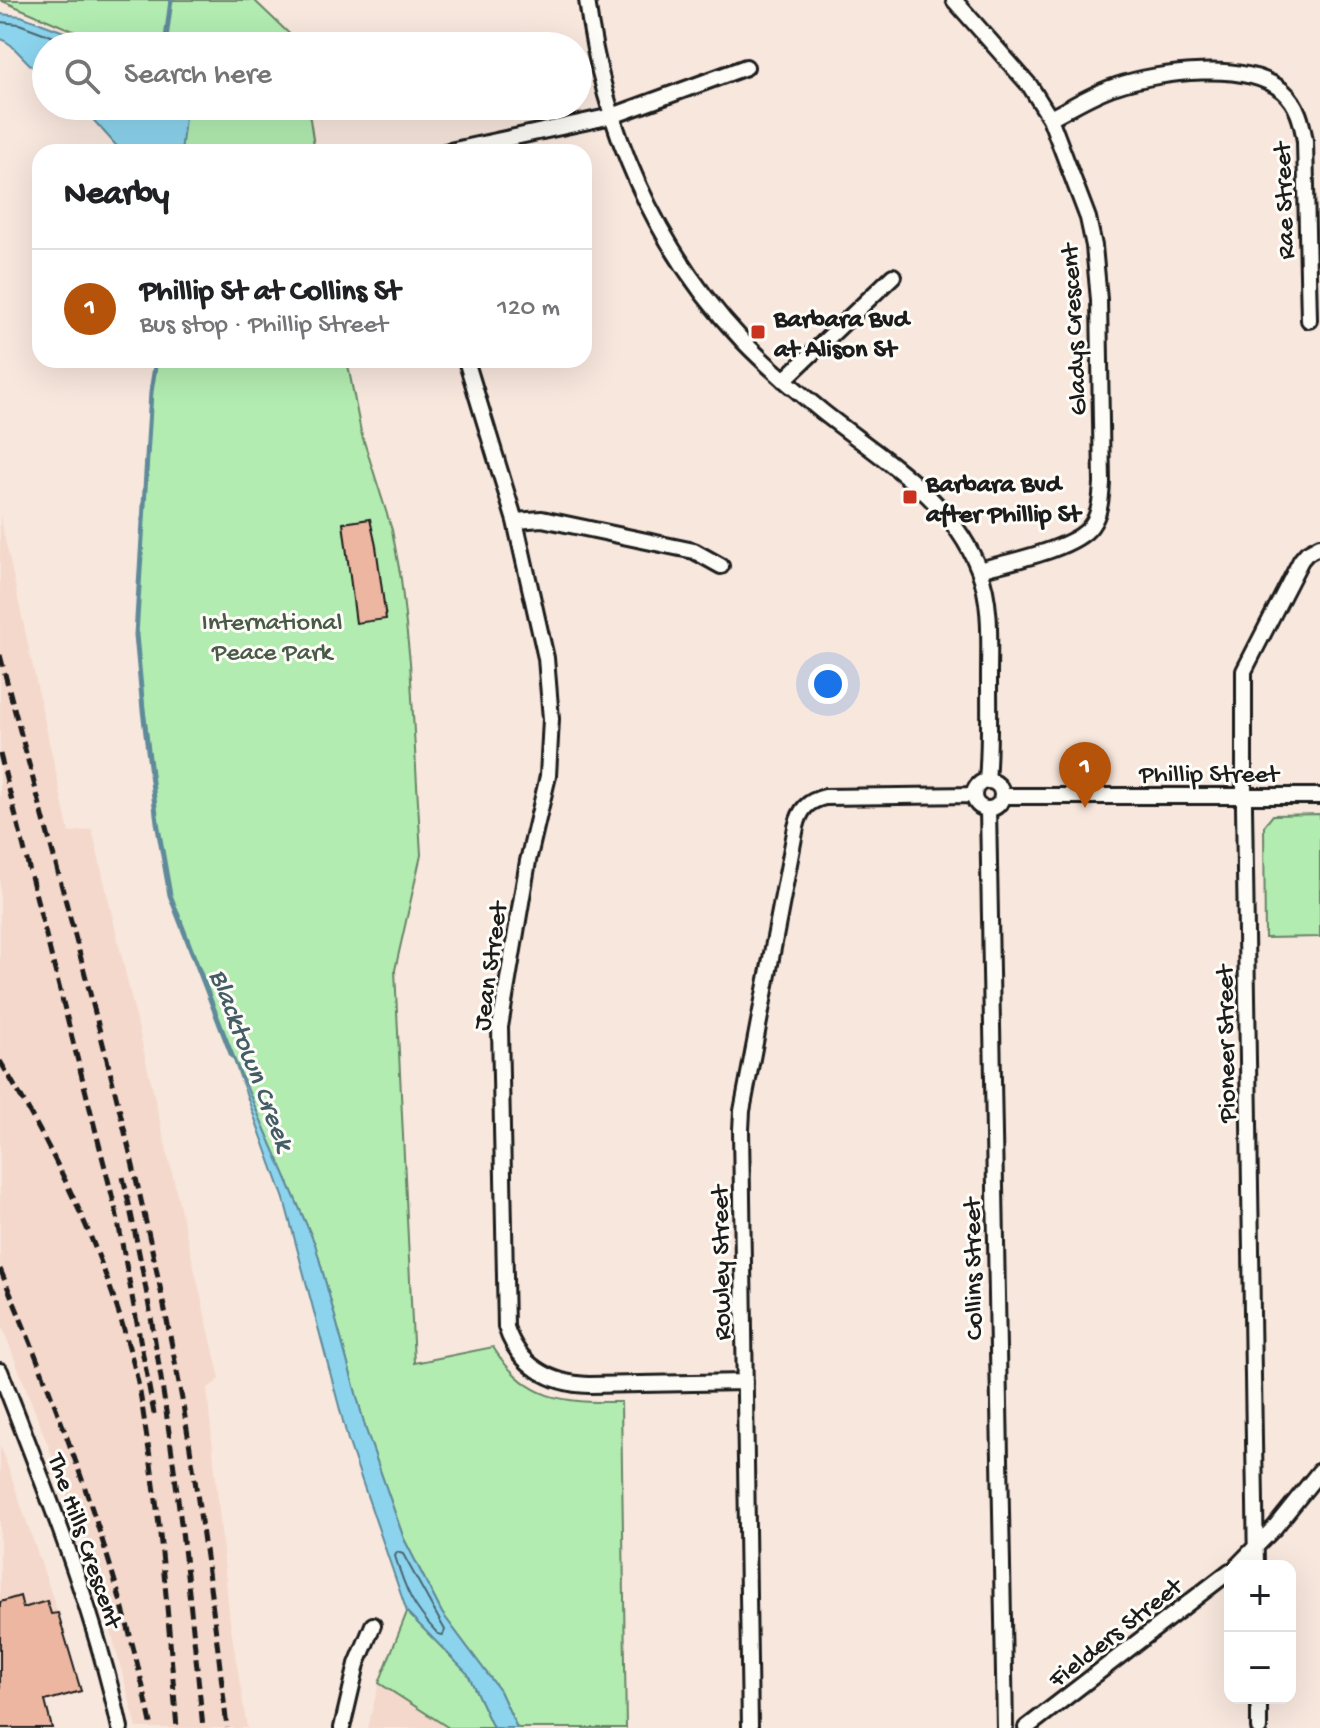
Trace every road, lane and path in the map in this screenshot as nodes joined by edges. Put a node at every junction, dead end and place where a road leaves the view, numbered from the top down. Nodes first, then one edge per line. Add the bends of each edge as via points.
1 (587, 0) edge
2 (954, 0) edge
3 (746, 67) dead end
4 (612, 116) junction
5 (1050, 118) junction
6 (482, 144) edge
7 (893, 276) dead end
8 (1309, 320) dead end
9 (468, 368) edge
10 (784, 380) junction
11 (515, 521) junction
12 (1320, 546) edge
13 (721, 566) dead end
14 (979, 570) junction
15 (987, 781) junction
16 (973, 795) junction
17 (1244, 795) junction
18 (1002, 796) junction
19 (1320, 796) edge
20 (988, 809) junction
21 (0, 1371) edge
22 (745, 1382) junction
23 (1320, 1471) edge
24 (1256, 1547) junction
25 (1243, 1560) edge
26 (1256, 1560) edge
27 (1224, 1576) edge
28 (373, 1625) dead end
29 (1259, 1704) edge
30 (120, 1728) edge
31 (342, 1728) edge
32 (750, 1728) edge
33 (1005, 1728) edge
34 (1026, 1728) edge
35 (1259, 1728) edge

1 - 4 street
2 - 5 street, Gladys Crescent via 1030,86
3 - 4 street
4 - 6 street
4 - 10 street via 642,194 675,255 721,316
5 - 8 street, Rae Street via 1112,87 1165,75 1252,77 1283,91 1302,122 1305,141
5 - 14 street, Gladys Crescent via 1094,246 1101,504 1090,529 1066,544
7 - 10 street
9 - 11 street, Jean Street
10 - 14 street via 933,501
11 - 13 street via 542,519 694,551
11 - 22 street, Jean Street via 546,658 551,719 548,776 500,1027 506,1327 530,1365 564,1383
12 - 17 street, Pioneer Street via 1301,560 1244,671
14 - 15 street via 989,623
15 - 16 street
15 - 18 street via 998,785
16 - 20 street via 979,807
16 - 22 street, Rowley Street via 825,797 800,812 742,1111
17 - 18 street, Phillip Street
17 - 19 street, Phillip Street
17 - 24 street, Pioneer Street
18 - 20 street
20 - 33 street, Collins Street
21 - 30 street, The Hills Crescent via 78,1583
22 - 32 street, Rowley Street
23 - 24 street
24 - 25 street
24 - 26 street, Pioneer Street
27 - 34 street, Fielders Street
28 - 31 street via 357,1664
29 - 35 street

